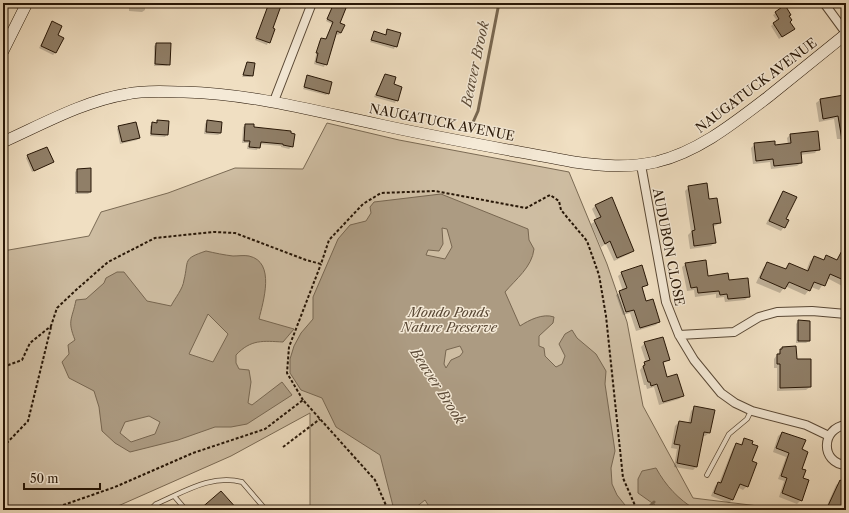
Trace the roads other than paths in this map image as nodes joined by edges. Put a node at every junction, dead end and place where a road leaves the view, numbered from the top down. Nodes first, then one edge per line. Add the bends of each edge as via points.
1 (27, 3) edge
2 (312, 3) edge
3 (824, 3) edge
4 (846, 34) edge
5 (3, 50) edge
6 (274, 101) junction
7 (3, 142) edge
8 (641, 165) junction
9 (846, 314) edge
10 (679, 335) junction
11 (752, 411) junction
12 (846, 425) edge
13 (829, 436) junction
14 (846, 465) edge
15 (707, 475) dead end
16 (174, 496) junction
17 (150, 510) edge
18 (186, 510) edge
19 (266, 510) edge

1 - 5 main road
2 - 6 street
3 - 4 street
4 - 8 main road, NAUGATUCK AVENUE via 753,108 704,142 672,157
6 - 7 main road, NAUGATUCK AVENUE via 197,93 126,94 92,104
6 - 8 main road, NAUGATUCK AVENUE via 406,130 574,162 605,166
8 - 10 street, AUDUBON CLOSE via 662,286
9 - 10 street via 777,312 759,317 734,332
10 - 11 street, AUDUBON CLOSE via 694,360 721,393
11 - 13 street, AUDUBON CLOSE via 786,419
11 - 15 lane via 747,419 729,434
12 - 13 street via 838,427
13 - 14 street via 826,441 828,453 836,462
16 - 17 lane via 156,504
16 - 18 lane
16 - 19 lane via 209,481 232,480 242,482

